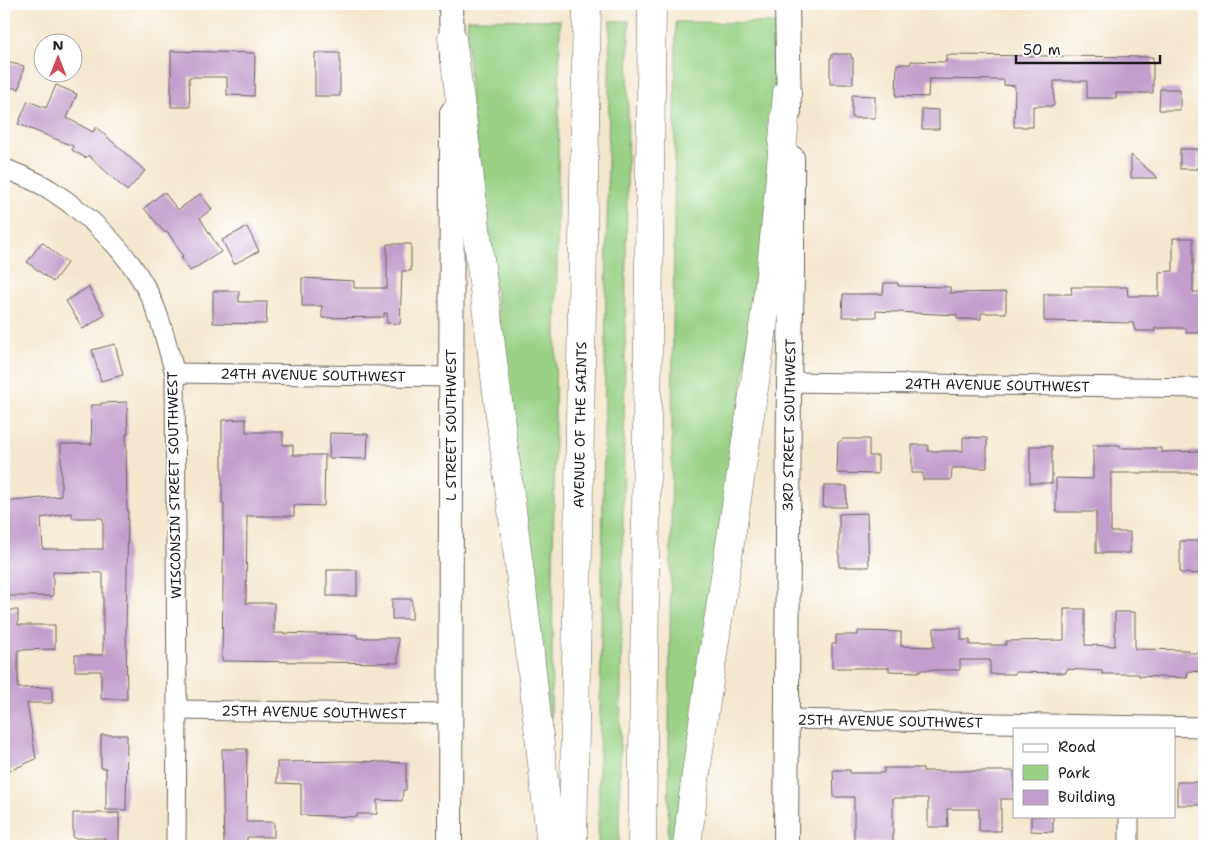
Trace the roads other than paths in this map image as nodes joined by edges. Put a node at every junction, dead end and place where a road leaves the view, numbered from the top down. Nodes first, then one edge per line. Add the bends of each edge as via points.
1 (452, 4) edge
2 (587, 4) edge
3 (652, 4) edge
4 (787, 4) edge
5 (452, 38) junction
6 (787, 93) junction
7 (4, 168) edge
8 (175, 373) junction
9 (452, 377) junction
10 (789, 382) junction
11 (1204, 388) edge
12 (177, 710) junction
13 (450, 714) junction
14 (786, 719) junction
15 (1128, 727) edge
16 (1204, 727) edge
17 (1129, 818) edge
18 (176, 846) edge
19 (450, 846) edge
20 (551, 846) edge
21 (572, 846) edge
22 (642, 846) edge
23 (687, 846) edge
24 (786, 846) edge
25 (1129, 846) edge

1 - 5 street, L STREET SOUTHWEST
2 - 21 highway, AVENUE OF THE SAINTS
3 - 22 highway
4 - 6 street, 3RD STREET SOUTHWEST
5 - 9 street, L STREET SOUTHWEST
5 - 20 highway
6 - 10 street, 3RD STREET SOUTHWEST via 793,181
6 - 23 highway via 766,305 700,735
7 - 8 street, WISCONSIN STREET SOUTHWEST via 51,190 86,216 120,250 147,290 165,335
8 - 9 street, 24TH AVENUE SOUTHWEST
8 - 12 street, WISCONSIN STREET SOUTHWEST
9 - 13 street, L STREET SOUTHWEST
10 - 11 street, 24TH AVENUE SOUTHWEST
10 - 14 street, 3RD STREET SOUTHWEST
12 - 13 street, 25TH AVENUE SOUTHWEST
12 - 18 street, WISCONSIN STREET SOUTHWEST
13 - 19 street, L STREET SOUTHWEST
14 - 15 street, 25TH AVENUE SOUTHWEST
14 - 24 street, 3RD STREET SOUTHWEST
15 - 16 street, 25TH AVENUE SOUTHWEST
17 - 25 street

